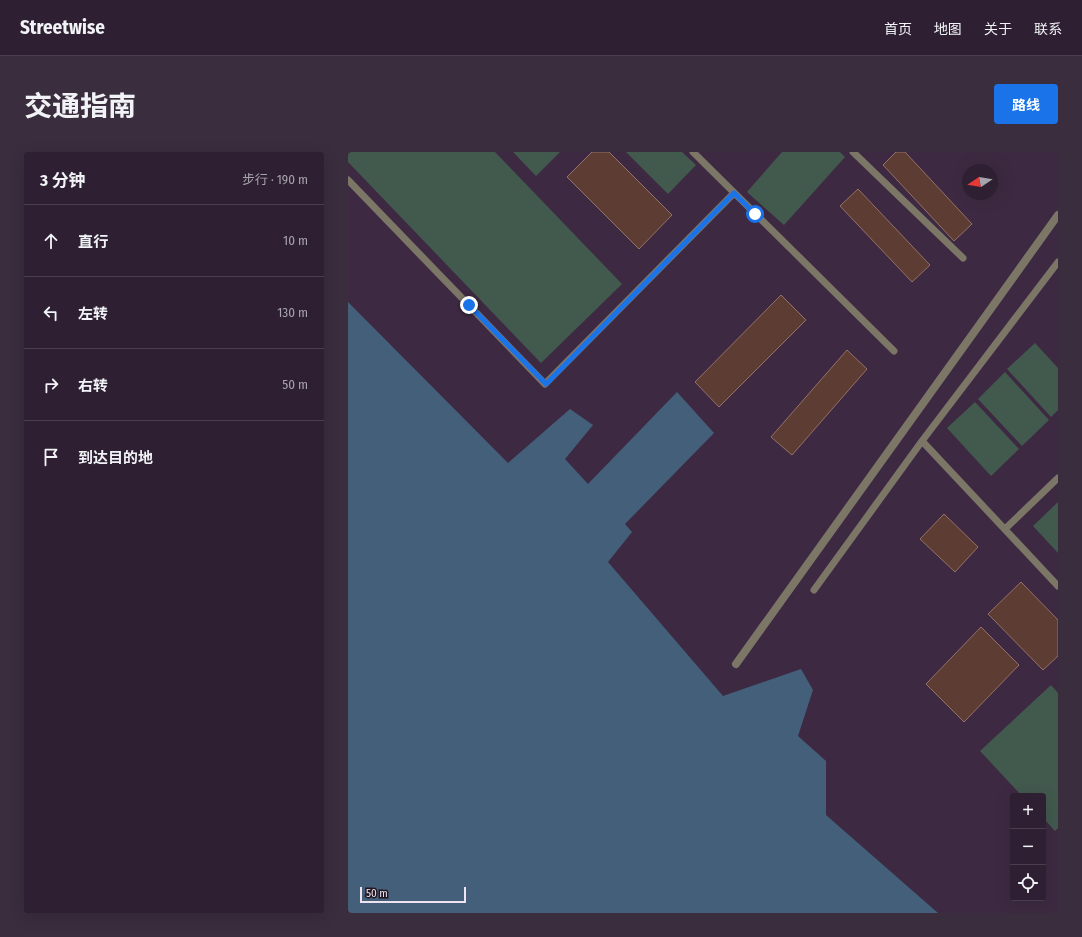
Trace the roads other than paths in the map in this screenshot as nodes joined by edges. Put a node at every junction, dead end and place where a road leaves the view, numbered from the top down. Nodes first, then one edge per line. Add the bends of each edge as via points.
1 (693, 152) edge
2 (853, 152) edge
3 (348, 180) edge
4 (734, 193) junction
5 (1058, 215) edge
6 (963, 258) dead end
7 (1058, 262) edge
8 (894, 351) dead end
9 (922, 441) junction
10 (1058, 478) edge
11 (1005, 529) junction
12 (1058, 586) edge
13 (814, 590) dead end
14 (736, 664) dead end

1 - 4 lane
2 - 6 lane
3 - 4 lane via 546,384
4 - 8 lane
5 - 14 street
7 - 9 lane
9 - 11 lane
9 - 13 lane
10 - 11 lane
11 - 12 lane

